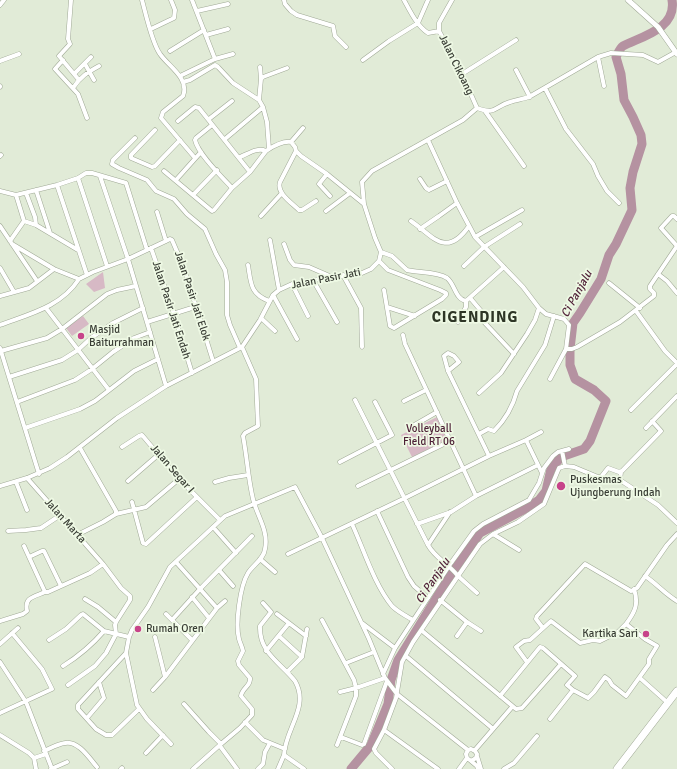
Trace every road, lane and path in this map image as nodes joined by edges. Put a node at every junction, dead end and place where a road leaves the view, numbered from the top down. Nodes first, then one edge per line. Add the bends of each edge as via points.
1 (4, 0) edge
2 (71, 0) edge
3 (142, 0) edge
4 (170, 0) edge
5 (192, 0) edge
6 (284, 0) edge
7 (404, 0) edge
8 (428, 0) edge
9 (452, 0) edge
10 (628, 0) edge
11 (228, 4) dead end
12 (0, 5) edge
13 (196, 11) junction
14 (418, 23) junction
15 (151, 29) junction
16 (228, 29) dead end
17 (204, 30) junction
18 (439, 31) junction
19 (206, 35) junction
20 (516, 40) dead end
21 (346, 47) dead end
22 (170, 51) dead end
23 (677, 53) edge
24 (19, 54) dead end
25 (233, 54) dead end
26 (91, 57) dead end
27 (598, 57) junction
28 (215, 59) junction
29 (63, 60) junction
30 (363, 60) dead end
31 (0, 61) edge
32 (85, 64) junction
33 (99, 66) dead end
34 (260, 67) dead end
35 (287, 68) dead end
36 (516, 70) dead end
37 (89, 71) junction
38 (74, 74) junction
39 (462, 74) junction
40 (180, 76) junction
41 (261, 79) junction
42 (79, 80) junction
43 (94, 80) dead end
44 (183, 82) junction
45 (604, 86) dead end
46 (73, 88) junction
47 (545, 88) junction
48 (530, 96) junction
49 (258, 100) junction
50 (232, 101) dead end
51 (263, 108) junction
52 (477, 108) junction
53 (485, 111) junction
54 (87, 118) dead end
55 (209, 119) junction
56 (178, 121) dead end
57 (212, 125) junction
58 (303, 128) dead end
59 (155, 130) dead end
60 (135, 138) dead end
61 (225, 139) junction
62 (180, 140) junction
63 (428, 140) junction
64 (291, 142) junction
65 (267, 150) junction
66 (296, 151) junction
67 (201, 152) junction
68 (240, 157) junction
69 (195, 158) junction
70 (524, 166) dead end
71 (217, 170) junction
72 (164, 171) dead end
73 (250, 172) junction
74 (327, 174) junction
75 (100, 176) junction
76 (78, 178) junction
77 (420, 179) dead end
78 (176, 180) junction
79 (447, 181) junction
80 (57, 185) junction
81 (232, 188) junction
82 (36, 190) junction
83 (0, 191) edge
84 (26, 193) junction
85 (282, 193) junction
86 (350, 193) junction
87 (16, 195) junction
88 (193, 195) junction
89 (330, 196) dead end
90 (316, 201) dead end
91 (457, 203) junction
92 (619, 203) dead end
93 (364, 204) junction
94 (522, 210) dead end
95 (326, 211) dead end
96 (157, 212) dead end
97 (261, 216) dead end
98 (677, 219) edge
99 (24, 221) junction
100 (411, 221) dead end
101 (520, 224) dead end
102 (36, 225) junction
103 (0, 226) edge
104 (469, 226) junction
105 (420, 229) junction
106 (50, 233) junction
107 (474, 237) junction
108 (270, 240) dead end
109 (166, 241) junction
110 (11, 243) junction
111 (284, 244) dead end
112 (677, 246) edge
113 (484, 247) junction
114 (149, 249) junction
115 (78, 251) junction
116 (382, 252) junction
117 (128, 259) junction
118 (379, 261) junction
119 (248, 265) dead end
120 (107, 266) junction
121 (464, 266) dead end
122 (504, 267) junction
123 (0, 268) edge
124 (54, 269) junction
125 (658, 274) junction
126 (87, 275) junction
127 (343, 275) junction
128 (332, 277) junction
129 (79, 279) junction
130 (313, 280) junction
131 (37, 281) junction
132 (609, 283) dead end
133 (292, 284) junction
134 (136, 286) junction
135 (279, 290) junction
136 (384, 290) dead end
137 (14, 292) junction
138 (677, 293) edge
139 (272, 295) junction
140 (0, 296) edge
141 (468, 300) junction
142 (269, 301) junction
143 (387, 306) junction
144 (195, 307) junction
145 (46, 308) junction
146 (143, 308) junction
147 (539, 308) junction
148 (640, 308) junction
149 (636, 311) junction
150 (174, 314) junction
151 (308, 316) dead end
152 (415, 316) junction
153 (554, 316) junction
154 (261, 318) junction
155 (147, 322) junction
156 (337, 322) dead end
157 (458, 322) dead end
158 (0, 325) edge
159 (62, 329) junction
160 (275, 331) dead end
161 (150, 332) junction
162 (403, 335) dead end
163 (297, 339) dead end
164 (362, 347) dead end
165 (241, 348) junction
166 (568, 349) junction
167 (0, 350) edge
168 (78, 350) junction
169 (514, 354) junction
170 (158, 359) junction
171 (213, 361) junction
172 (677, 363) edge
173 (92, 369) junction
174 (448, 371) dead end
175 (192, 373) junction
176 (9, 377) junction
177 (550, 379) dead end
178 (166, 386) junction
179 (109, 390) junction
180 (426, 390) junction
181 (479, 393) dead end
182 (677, 396) edge
183 (355, 400) dead end
184 (404, 401) dead end
185 (17, 402) junction
186 (375, 402) dead end
187 (631, 410) dead end
188 (437, 412) junction
189 (652, 421) junction
190 (411, 427) dead end
191 (25, 428) junction
192 (646, 428) dead end
193 (541, 432) dead end
194 (479, 434) junction
195 (526, 440) junction
196 (450, 441) junction
197 (376, 444) junction
198 (122, 447) dead end
199 (80, 448) junction
200 (570, 449) dead end
201 (563, 453) junction
202 (158, 455) junction
203 (490, 456) junction
204 (340, 462) dead end
205 (565, 464) junction
206 (538, 465) junction
207 (463, 469) junction
208 (391, 471) junction
209 (620, 472) junction
210 (542, 473) junction
211 (39, 474) junction
212 (248, 475) junction
213 (27, 478) junction
214 (178, 479) junction
215 (128, 481) dead end
216 (16, 482) junction
217 (215, 482) dead end
218 (0, 486) edge
219 (358, 486) dead end
220 (476, 496) junction
221 (196, 497) junction
222 (405, 498) junction
223 (132, 502) dead end
224 (254, 503) junction
225 (27, 510) dead end
226 (134, 510) junction
227 (377, 511) junction
228 (451, 512) junction
229 (116, 514) junction
230 (59, 516) junction
231 (220, 520) junction
232 (677, 523) edge
233 (352, 524) junction
234 (417, 524) junction
235 (213, 527) junction
236 (8, 531) dead end
237 (493, 534) junction
238 (677, 534) edge
239 (77, 535) junction
240 (252, 536) dead end
241 (322, 538) junction
242 (428, 545) junction
243 (24, 546) dead end
244 (519, 550) dead end
245 (236, 553) junction
246 (288, 554) dead end
247 (30, 557) junction
248 (260, 559) junction
249 (176, 562) junction
250 (103, 564) junction
251 (450, 568) junction
252 (219, 570) junction
253 (275, 572) dead end
254 (457, 574) junction
255 (645, 576) junction
256 (60, 586) junction
257 (233, 586) dead end
258 (200, 589) junction
259 (634, 590) junction
260 (45, 592) junction
261 (477, 593) dead end
262 (192, 598) junction
263 (428, 598) junction
264 (85, 599) dead end
265 (440, 600) junction
266 (225, 601) dead end
267 (677, 601) edge
268 (263, 603) dead end
269 (217, 608) junction
270 (166, 614) dead end
271 (277, 614) dead end
272 (209, 618) junction
273 (172, 620) junction
274 (322, 620) dead end
275 (413, 620) junction
276 (0, 621) edge
277 (116, 622) junction
278 (467, 622) junction
279 (289, 623) junction
280 (362, 623) junction
281 (626, 624) junction
282 (18, 628) dead end
283 (543, 628) junction
284 (307, 629) dead end
285 (421, 630) junction
286 (104, 631) junction
287 (481, 631) dead end
288 (12, 633) junction
289 (116, 634) junction
290 (155, 636) dead end
291 (279, 636) junction
292 (306, 636) junction
293 (457, 636) dead end
294 (129, 637) junction
295 (49, 640) dead end
296 (192, 640) junction
297 (0, 644) edge
298 (395, 648) junction
299 (266, 651) junction
300 (374, 652) junction
301 (126, 653) junction
302 (406, 656) junction
303 (302, 657) junction
304 (0, 662) edge
305 (527, 662) junction
306 (346, 663) junction
307 (561, 664) junction
308 (63, 666) dead end
309 (287, 672) junction
310 (165, 677) junction
311 (640, 678) junction
312 (386, 679) junction
313 (99, 682) junction
314 (68, 685) dead end
315 (356, 688) junction
316 (153, 690) dead end
317 (573, 690) junction
318 (677, 691) edge
319 (340, 692) dead end
320 (395, 692) junction
321 (500, 696) junction
322 (26, 702) junction
323 (668, 703) junction
324 (184, 704) dead end
325 (512, 706) junction
326 (139, 709) junction
327 (0, 713) edge
328 (87, 718) junction
329 (550, 719) dead end
330 (246, 722) junction
331 (492, 728) junction
332 (384, 730) junction
333 (0, 735) edge
334 (163, 736) junction
335 (537, 736) dead end
336 (341, 737) junction
337 (270, 743) junction
338 (171, 744) dead end
339 (221, 745) junction
340 (337, 745) dead end
341 (285, 749) junction
342 (468, 750) junction
343 (475, 750) junction
344 (45, 752) junction
345 (146, 753) dead end
346 (284, 755) junction
347 (477, 756) junction
348 (34, 758) junction
349 (469, 759) junction
350 (67, 762) dead end
351 (97, 767) dead end
352 (36, 769) edge
353 (52, 769) edge
354 (193, 769) edge
355 (237, 769) edge
356 (258, 769) edge
357 (278, 769) edge
358 (304, 769) edge
359 (392, 769) edge
360 (438, 769) edge
361 (459, 769) edge
362 (479, 769) edge
363 (504, 769) edge
364 (617, 769) edge

1 - 12 street
2 - 29 street via 68,36 70,44 59,56
3 - 15 street
4 - 15 street via 175,10 174,18
5 - 13 street
6 - 21 street via 291,11 298,15 333,26 335,36
7 - 14 street
8 - 14 street
9 - 18 street, Jalan Cikoang via 438,23
10 - 23 street via 660,30
11 - 13 street
13 - 17 street
14 - 18 street via 428,33
14 - 30 street
15 - 40 street via 160,54
16 - 19 street
17 - 19 street
17 - 22 street
18 - 39 street, Jalan Cikoang
19 - 28 street
20 - 39 street
23 - 27 street via 658,62 643,55 622,53
24 - 31 street
25 - 28 street
26 - 32 street
27 - 45 street
27 - 47 street
28 - 40 street
29 - 38 street
29 - 46 street via 55,69
32 - 37 street
32 - 38 street
33 - 37 street
34 - 41 street
35 - 41 street
36 - 48 street
37 - 42 street
37 - 43 street
38 - 42 street
39 - 52 street, Jalan Cikoang
40 - 44 street
41 - 49 street
42 - 46 street
44 - 49 street via 215,65 233,83
44 - 62 street via 183,96 163,112 161,118
46 - 54 street
47 - 48 street
47 - 92 street via 566,129 593,164 607,190
48 - 53 street via 492,112
49 - 51 street
50 - 55 street
51 - 61 street
51 - 65 street via 268,131
52 - 53 street
52 - 63 street via 463,120
53 - 70 street
55 - 56 street via 195,107
55 - 57 street
57 - 61 street
57 - 67 street via 195,140
58 - 64 street
59 - 62 street via 131,158 155,166
60 - 165 street via 112,164 147,180 156,191 174,199 187,214 206,229 225,270 228,282 227,315
61 - 68 street
62 - 69 street
63 - 79 street
63 - 93 street via 372,171 365,178 362,182
64 - 65 street
64 - 66 street
65 - 68 street via 257,150
65 - 73 street
66 - 74 street
66 - 85 street via 278,186
67 - 69 street
67 - 71 street
68 - 73 street
69 - 78 street
71 - 81 street
71 - 88 street
72 - 78 street
73 - 81 street
74 - 86 street
74 - 89 street via 319,184
75 - 76 street via 89,173
75 - 114 street, Jalan Pasir Jati Endah via 126,183
75 - 117 street
76 - 80 street
76 - 120 street
77 - 79 street via 429,190
78 - 88 street
79 - 91 street
80 - 82 street
80 - 115 street
81 - 88 street via 212,211
82 - 84 street
82 - 106 street
83 - 87 street
84 - 87 street
84 - 102 street
85 - 90 street via 299,210
85 - 97 street
86 - 93 street
86 - 95 street
87 - 99 street
91 - 104 street
91 - 105 street
93 - 116 street
94 - 107 street
96 - 109 street
98 - 112 street via 672,216 661,228
99 - 102 street
99 - 110 street
100 - 105 street
101 - 113 street
102 - 106 street
103 - 110 street
104 - 105 street via 458,238 449,243 435,240
104 - 107 street
106 - 115 street
107 - 113 street
108 - 135 street
109 - 114 street, Jalan Pasir Jati Elok
109 - 144 street, Jalan Pasir Jati Elok via 170,239 174,242
110 - 124 street
110 - 131 street
111 - 128 street via 294,265 310,267
112 - 125 street
113 - 121 street
113 - 122 street
114 - 117 street, Jalan Pasir Jati Elok
114 - 150 street, Jalan Pasir Jati Endah
115 - 126 street
116 - 118 street
116 - 141 street via 392,256 406,270 445,276 459,297 463,301
117 - 120 street, Jalan Pasir Jati Elok
117 - 134 street
118 - 127 street, Jalan Pasir Jati via 362,273
118 - 152 street via 388,270 446,294
119 - 142 street via 252,287 258,296
120 - 126 street, Jalan Pasir Jati Elok
122 - 141 street
122 - 147 street
123 - 137 street
124 - 129 street
124 - 131 street
125 - 138 street
125 - 148 street via 650,288 654,296
126 - 129 street, Jalan Pasir Jati Elok
127 - 128 street, Jalan Pasir Jati
127 - 164 street via 360,308
128 - 130 street, Jalan Pasir Jati
129 - 145 street via 74,288
130 - 133 street, Jalan Pasir Jati
130 - 156 street
131 - 137 street via 28,288
132 - 148 street
133 - 135 street, Jalan Pasir Jati
133 - 151 street
134 - 146 street
134 - 159 street via 107,294
135 - 139 street, Jalan Pasir Jati
136 - 143 street
137 - 140 street
139 - 142 street, Jalan Pasir Jati
139 - 163 street
141 - 157 street
141 - 169 street via 482,312 484,322
142 - 154 street, Jalan Pasir Jati
143 - 152 street
143 - 152 street via 390,326 394,328
144 - 150 street
144 - 171 street, Jalan Pasir Jati Elok
145 - 158 street
145 - 159 street
146 - 155 street
146 - 168 street via 112,323
147 - 153 street
147 - 169 street via 535,320
148 - 149 street
149 - 166 street
149 - 172 street
150 - 155 street
150 - 175 street, Jalan Pasir Jati Endah
153 - 166 street via 564,319 569,325
153 - 194 street via 545,345 517,391 508,413 494,431 488,429
154 - 160 street
154 - 165 street, Jalan Pasir Jati
155 - 161 street
159 - 167 street via 47,338
159 - 168 street
161 - 170 street
161 - 173 street via 134,338
162 - 180 street
165 - 171 street
165 - 212 street via 256,379 258,397 258,426 243,436
166 - 177 street
167 - 176 street
168 - 173 street
168 - 176 street via 62,360
169 - 181 street via 501,373
170 - 178 street
170 - 179 street via 134,371
171 - 175 street
172 - 187 street
173 - 179 street
173 - 185 street via 76,380
174 - 194 street
175 - 178 street
176 - 185 street
178 - 199 street via 117,418
179 - 191 street via 80,408
180 - 184 street
180 - 188 street
182 - 189 street
183 - 197 street
185 - 191 street
186 - 197 street via 392,435
188 - 190 street
188 - 196 street
189 - 192 street
189 - 209 street via 660,431
191 - 211 street
193 - 195 street
194 - 203 street
195 - 203 street
195 - 206 street
196 - 207 street
196 - 208 street
197 - 204 street
197 - 208 street
198 - 202 street, Jalan Segar I via 142,435
199 - 211 street
199 - 229 street
200 - 201 street
201 - 205 street
201 - 210 street via 558,452 553,456
202 - 214 street, Jalan Segar I
202 - 215 street
203 - 207 street
205 - 209 street via 598,477 601,477 608,468
205 - 237 street via 559,468 544,504 518,522
206 - 210 street
206 - 220 street
207 - 220 street
207 - 222 street
208 - 219 street
208 - 222 street
209 - 232 street via 620,480 658,505
210 - 251 street via 529,500 474,530
211 - 213 street
212 - 217 street
212 - 224 street
213 - 216 street
213 - 230 street, Jalan Marta
214 - 221 street, Jalan Segar I
214 - 226 street via 146,507
216 - 218 street
216 - 225 street
220 - 228 street
221 - 226 street via 146,544 143,543
221 - 231 street, Jalan Segar I
222 - 227 street
222 - 234 street
223 - 226 street
224 - 231 street
224 - 241 street via 294,487
224 - 248 street via 266,541 265,551
226 - 229 street
227 - 233 street
227 - 263 street via 408,577
228 - 234 street
228 - 242 street
229 - 239 street
230 - 236 street via 41,528
230 - 239 street, Jalan Marta
231 - 235 street
233 - 241 street
233 - 275 street via 388,600
234 - 242 street
235 - 245 street
235 - 249 street
237 - 244 street
237 - 254 street via 480,544
238 - 255 street
239 - 250 street, Jalan Marta
240 - 245 street
241 - 246 street
241 - 280 street
242 - 251 street
243 - 247 street
245 - 252 street
247 - 256 street via 44,551
247 - 260 street
248 - 253 street
248 - 330 street via 244,580 240,593 238,624 243,650 238,660 251,680 242,692 242,698 253,711
249 - 258 street
249 - 294 street via 170,567
250 - 256 street via 90,573
250 - 277 street, Jalan Marta via 130,596
251 - 254 street
251 - 263 street
252 - 257 street
252 - 258 street
254 - 261 street
254 - 265 street
255 - 259 street
255 - 267 street via 666,595
256 - 260 street
258 - 262 street
258 - 269 street
259 - 281 street via 637,607
259 - 283 street via 623,587 585,564 537,616 536,619
260 - 276 street via 28,600 26,612
262 - 272 street
262 - 273 street
263 - 275 street
264 - 277 street
265 - 278 street
265 - 285 street
266 - 269 street
268 - 299 street via 271,611 259,628 262,645
269 - 272 street
270 - 273 street
271 - 279 street
272 - 296 street
273 - 296 street
274 - 306 street
275 - 298 street
277 - 289 street
278 - 287 street
278 - 293 street
279 - 291 street
279 - 292 street
280 - 298 street
280 - 300 street
281 - 283 street via 618,633 600,641 580,643 552,621
281 - 311 street via 657,646 649,660 650,664
282 - 288 street
283 - 305 street via 530,640 516,647
284 - 292 street
285 - 302 street
285 - 321 street
286 - 289 street
286 - 295 street via 83,614
286 - 308 street via 78,657
288 - 297 street
288 - 322 street via 42,669 52,688
289 - 294 street
289 - 314 street via 106,654 95,666
290 - 310 street
291 - 299 street
291 - 303 street
292 - 303 street
294 - 301 street
296 - 310 street
298 - 312 street
299 - 309 street
300 - 306 street
300 - 312 street
301 - 313 street
301 - 326 street
302 - 320 street via 402,662
302 - 331 street
303 - 309 street
304 - 322 street
305 - 307 street via 540,647
305 - 321 street
306 - 315 street
307 - 317 street via 575,676 567,685
307 - 325 street via 522,708 516,709
309 - 341 street via 298,686 300,696 298,714
310 - 316 street
311 - 317 street via 626,696 605,677 588,698
311 - 323 street
312 - 315 street
312 - 320 street
312 - 336 street via 364,744
313 - 328 street via 104,698
313 - 328 street via 78,705 79,711
315 - 319 street
315 - 336 street via 356,696
317 - 329 street
318 - 323 highway
320 - 332 street
320 - 342 street
321 - 325 street
322 - 327 street
322 - 344 street
323 - 364 highway
324 - 339 street
325 - 331 street
326 - 328 street via 112,735 106,735
326 - 334 street
330 - 337 street via 258,736
330 - 339 street
331 - 343 street
332 - 359 street via 374,749
332 - 360 street
333 - 348 street
334 - 338 street
334 - 345 street
335 - 363 street via 514,763
336 - 340 street
337 - 341 street
337 - 356 street via 263,764
339 - 354 street
339 - 355 street
341 - 346 street
342 - 343 street
342 - 349 street via 466,754
343 - 347 street
344 - 348 street
344 - 351 street via 71,743
344 - 353 street
346 - 357 street
346 - 358 street
347 - 349 street
347 - 362 street
348 - 352 street
349 - 361 street
349 - 362 street
350 - 353 street

